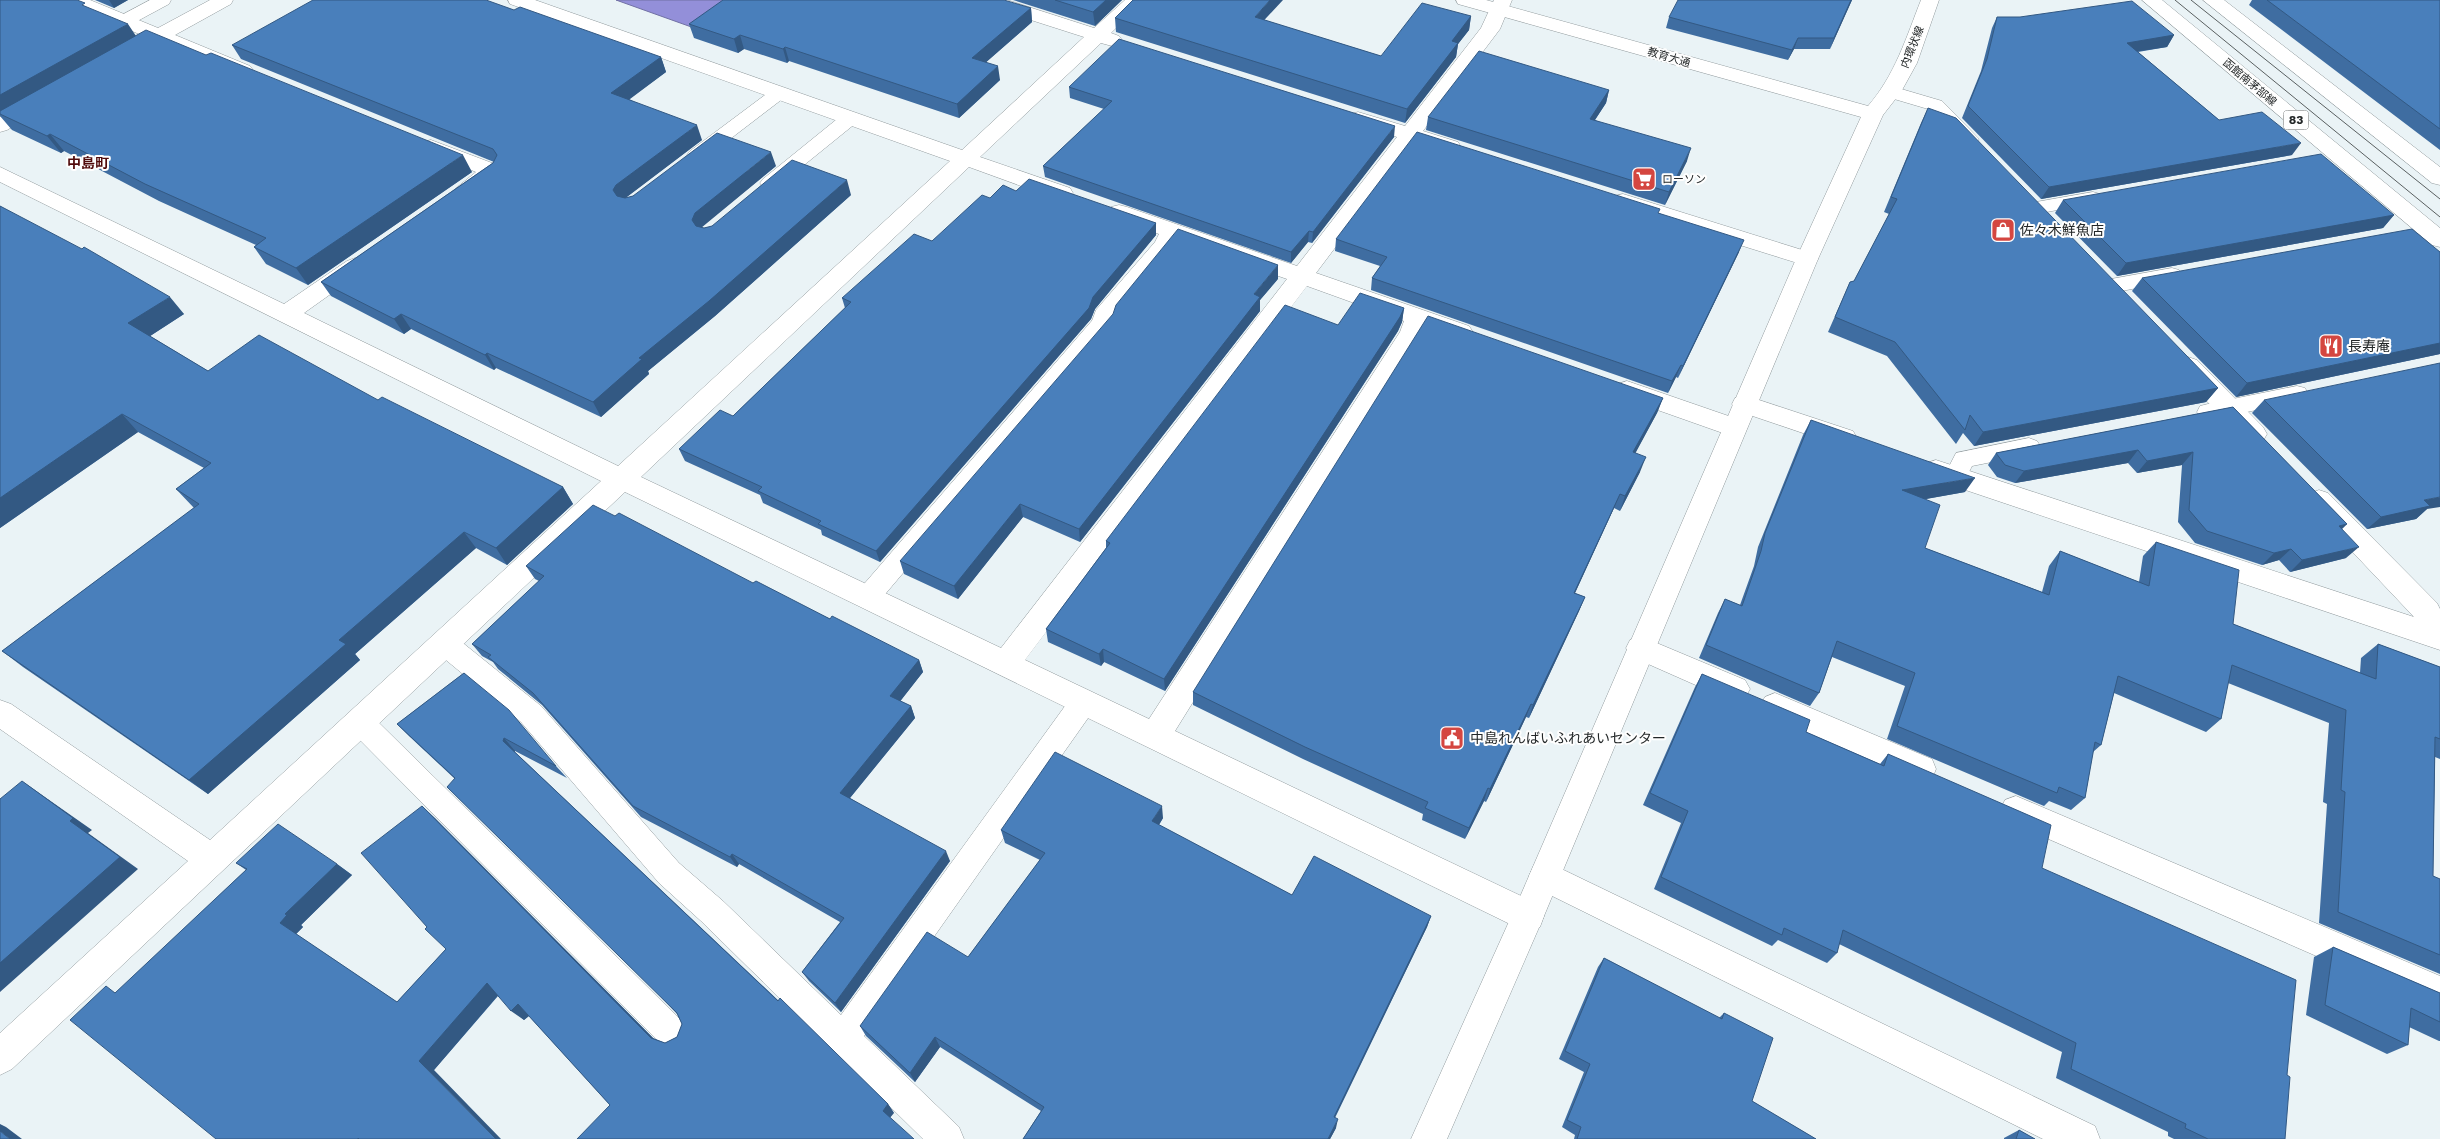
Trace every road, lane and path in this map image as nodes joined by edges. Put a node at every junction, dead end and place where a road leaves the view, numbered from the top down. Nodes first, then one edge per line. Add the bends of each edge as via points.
1 (74, 0) edge
2 (163, 0) edge
3 (224, 0) edge
4 (517, 0) edge
5 (988, 0) edge
6 (1136, 0) edge
7 (1465, 0) edge
8 (1930, 0) edge
9 (2152, 0) edge
10 (2212, 0) edge
11 (1500, 4) edge
12 (124, 21) junction
13 (1098, 35) junction
14 (159, 36) junction
15 (1126, 44) edge
16 (134, 50) edge
17 (261, 77) edge
18 (1890, 92) junction
19 (779, 93) junction
20 (50, 97) edge
21 (1343, 113) edge
22 (1873, 114) junction
23 (849, 119) junction
24 (0, 126) edge
25 (1409, 134) junction
26 (409, 137) edge
27 (1466, 152) edge
28 (1982, 153) edge
29 (963, 159) junction
30 (686, 164) edge
31 (0, 174) edge
32 (2440, 178) edge
33 (2114, 194) edge
34 (1608, 196) edge
35 (753, 197) edge
36 (452, 199) edge
37 (2029, 201) joint
38 (2056, 229) edge
39 (1172, 230) junction
40 (2398, 234) edge
41 (2433, 234) edge
42 (372, 254) edge
43 (1807, 258) junction
44 (2187, 272) edge
45 (1301, 276) junction
46 (2104, 279) joint
47 (2132, 308) edge
48 (285, 316) junction
49 (1417, 317) junction
50 (1104, 321) joint
51 (1484, 340) edge
52 (2173, 351) edge
53 (1604, 383) edge
54 (2315, 390) edge
55 (2229, 408) junction
56 (1739, 416) junction
57 (2190, 416) edge
58 (2052, 442) edge
59 (1864, 445) edge
60 (2270, 450) edge
61 (1910, 461) edge
62 (1956, 476) junction
63 (620, 479) junction
64 (2304, 485) edge
65 (867, 598) junction
66 (2435, 636) edge
67 (444, 643) junction
68 (1640, 648) junction
69 (1005, 665) junction
70 (1084, 703) junction
71 (0, 713) edge
72 (359, 721) junction
73 (1155, 736) junction
74 (1949, 781) edge
75 (1995, 800) edge
76 (211, 859) junction
77 (1545, 876) junction
78 (1528, 916) junction
79 (2440, 993) edge
80 (674, 1035) edge
81 (843, 1039) junction
82 (0, 1057) edge
83 (947, 1139) edge
84 (1429, 1139) edge
85 (2082, 1139) edge

1 - 12 street
2 - 12 lane
3 - 14 street
4 - 19 street
5 - 13 street
6 - 13 street
7 - 11 street, 教育大通
8 - 18 street, 内環状線 via 1907,63
9 - 41 street, 函館南茅部線 / 83 via 2328,157
10 - 32 street
11 - 22 street, 教育大通
11 - 25 street via 1490,29
12 - 14 street
13 - 15 street
13 - 29 street
14 - 16 street
14 - 17 street
18 - 22 street, 内環状線
18 - 28 street via 1935,105
19 - 23 street
19 - 30 lane
20 - 24 street
21 - 25 street
22 - 43 street, 内環状線
23 - 29 street
23 - 35 lane
25 - 27 street
25 - 45 street
26 - 36 street via 492,171
29 - 39 street
29 - 63 street
31 - 48 street
33 - 37 lane
34 - 43 street
37 - 38 street
39 - 45 street
39 - 50 street via 1165,245 1104,316
40 - 41 lane
42 - 48 street
43 - 56 street, 内環状線
44 - 46 lane
45 - 49 street
45 - 69 street
46 - 47 street
48 - 63 street
49 - 51 street
49 - 73 street via 1412,333
50 - 65 lane
52 - 55 street
53 - 56 street
54 - 55 lane
55 - 57 lane
55 - 60 street
56 - 59 street
56 - 68 street, 内環状線
58 - 62 lane via 1964,460
61 - 62 street
62 - 66 street
63 - 65 street
63 - 67 street
64 - 66 street via 2427,611
65 - 69 street
67 - 72 street
67 - 81 lane via 531,714 669,873
68 - 74 street
68 - 77 street, 内環状線
69 - 70 street
70 - 73 street
70 - 81 lane
71 - 76 street
72 - 76 street
72 - 80 lane
73 - 78 street
75 - 79 street
76 - 82 street
77 - 78 street, 内環状線
77 - 85 street
78 - 84 street, 内環状線
81 - 83 lane

